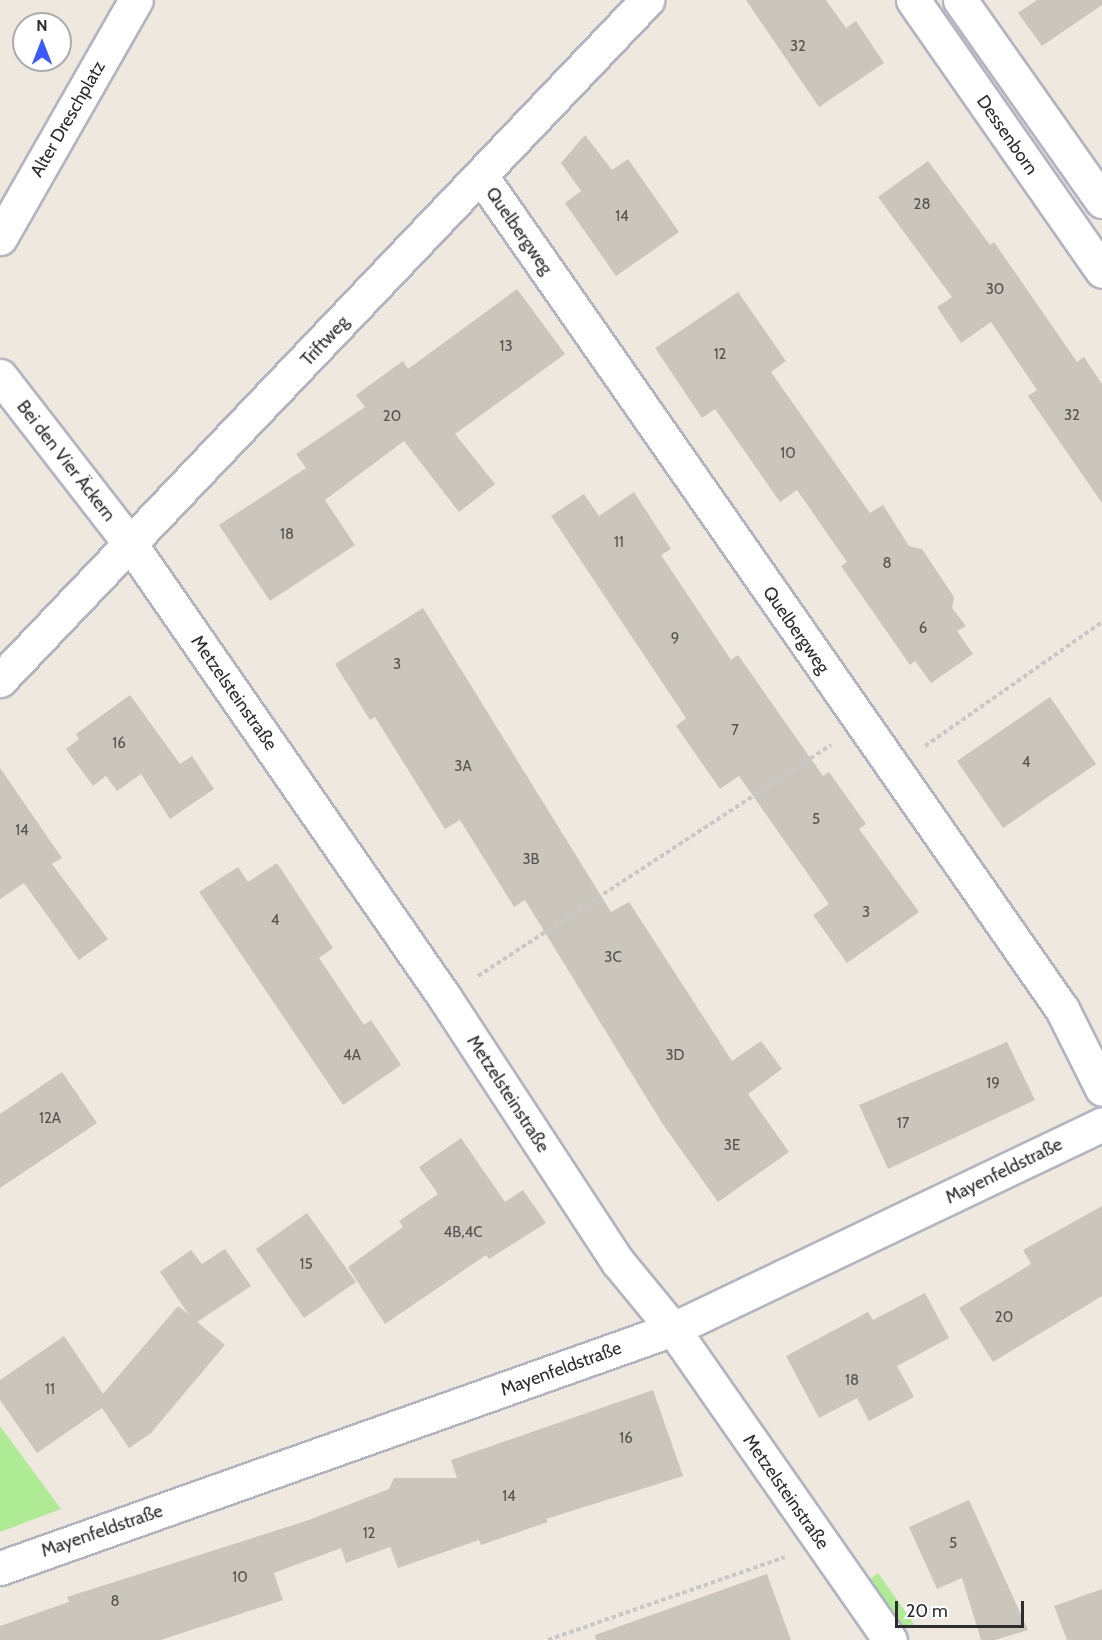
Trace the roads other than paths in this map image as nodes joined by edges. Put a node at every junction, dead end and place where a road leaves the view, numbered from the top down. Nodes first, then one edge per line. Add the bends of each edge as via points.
1 (136, 0) edge
2 (647, 0) edge
3 (913, 0) edge
4 (960, 0) edge
5 (481, 176) junction
6 (1102, 201) edge
7 (0, 238) edge
8 (1102, 271) edge
9 (0, 376) edge
10 (131, 545) junction
11 (0, 680) edge
12 (1102, 1089) edge
13 (1102, 1124) edge
14 (673, 1329) junction
15 (0, 1568) edge
16 (890, 1640) edge

1 - 7 street, Alter Dreschplatz
2 - 5 street, Triftweg
3 - 8 street, Dessenborn
4 - 6 street
5 - 10 street, Triftweg
5 - 12 street, Quelbergweg via 1062,1009
9 - 10 street, Bei den Vier Äckern
10 - 11 street, Triftweg
10 - 14 street, Metzelsteinstraße via 445,998 618,1262
13 - 14 street, Mayenfeldstraße
14 - 15 street, Mayenfeldstraße
14 - 16 street, Metzelsteinstraße

